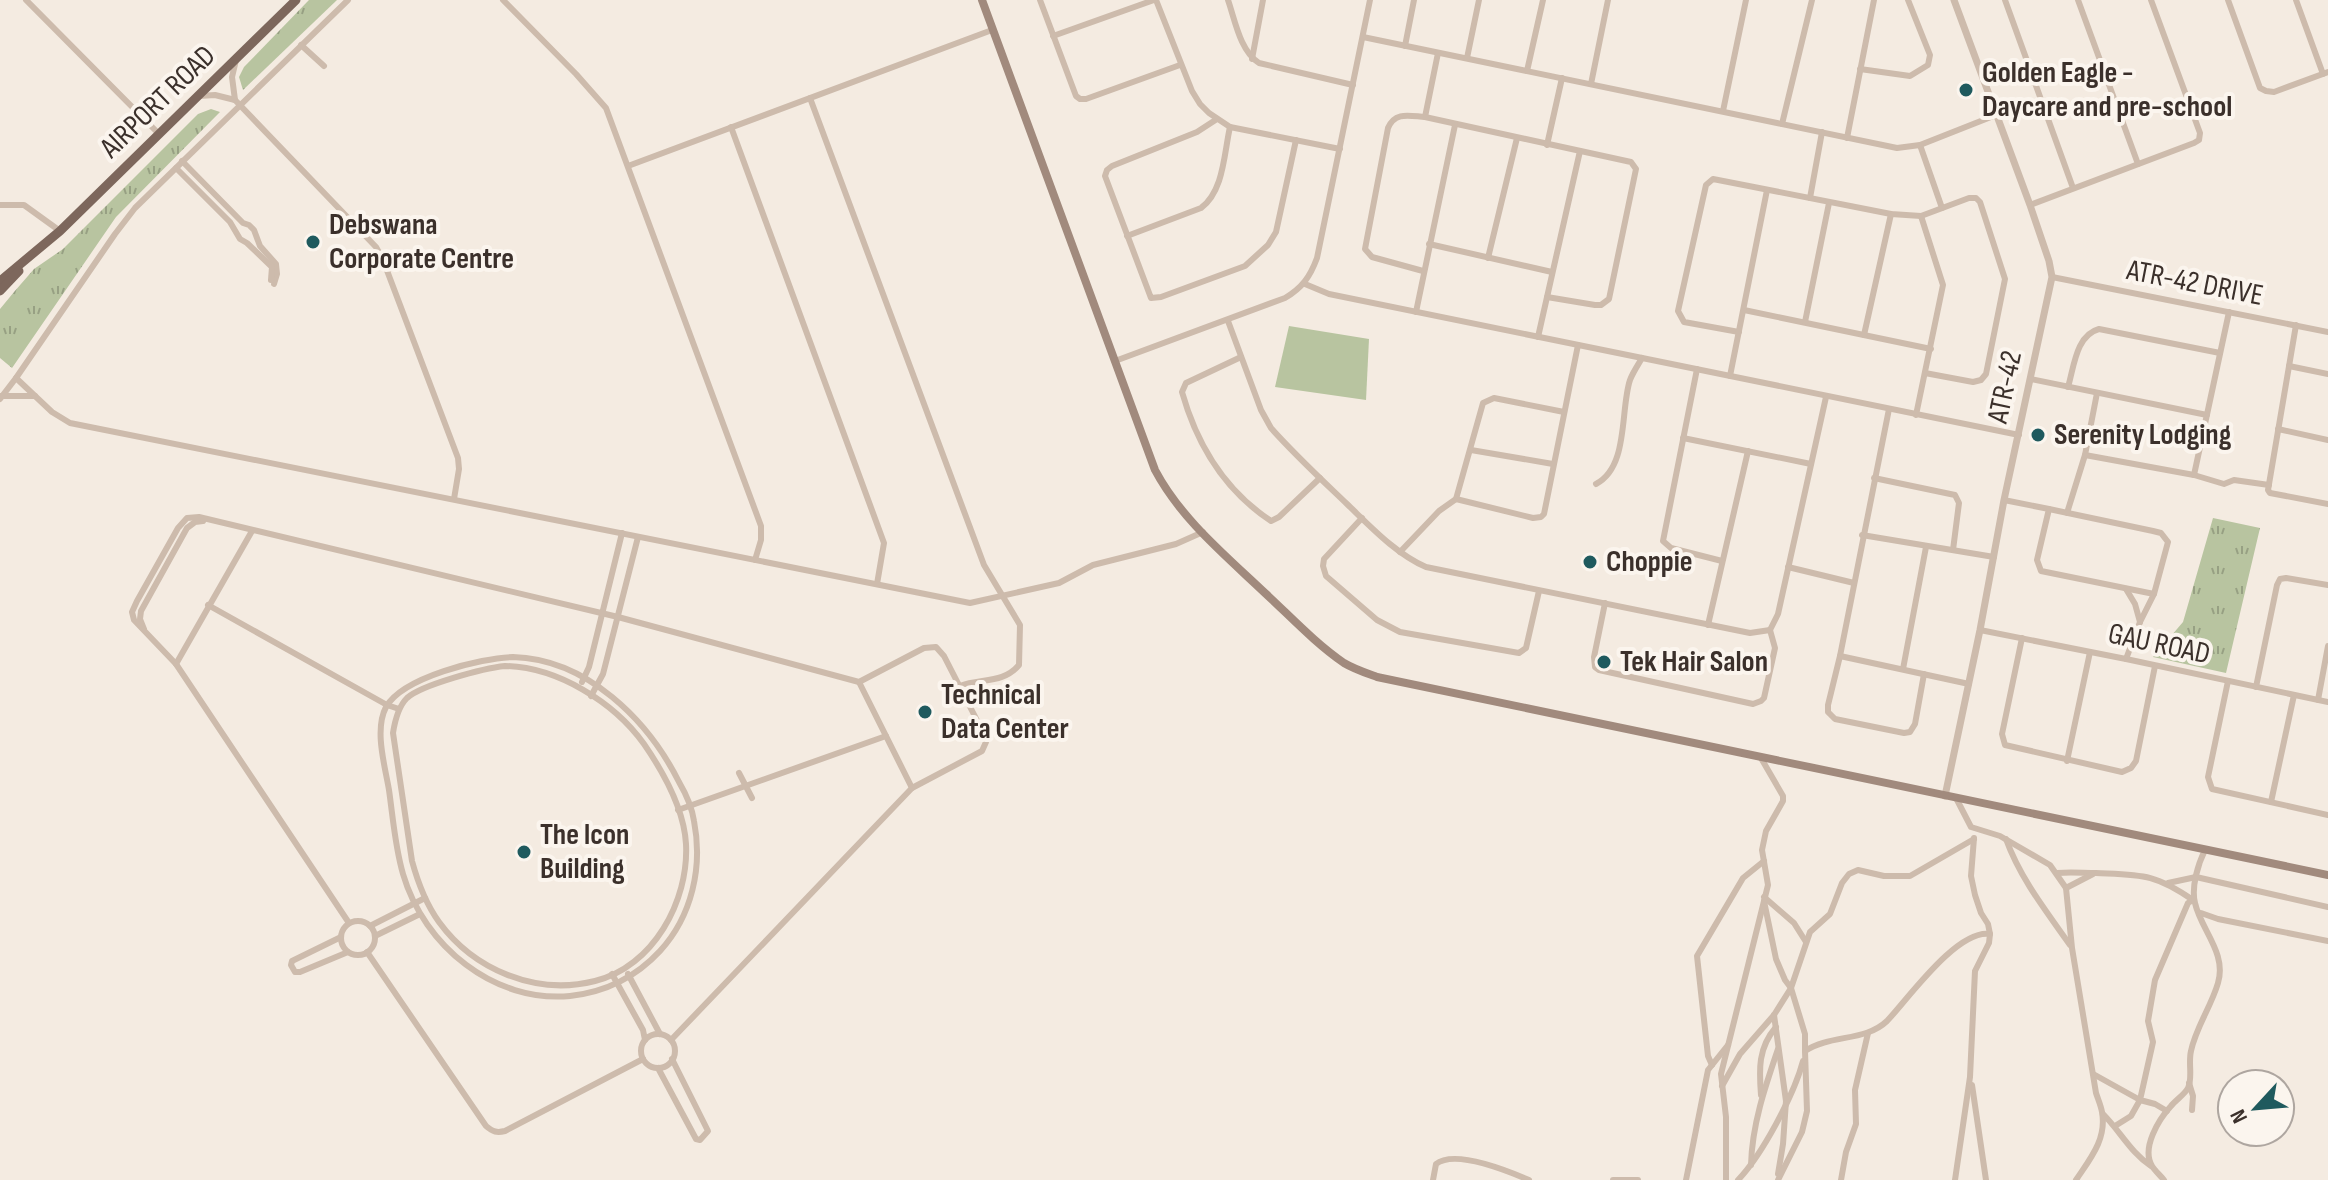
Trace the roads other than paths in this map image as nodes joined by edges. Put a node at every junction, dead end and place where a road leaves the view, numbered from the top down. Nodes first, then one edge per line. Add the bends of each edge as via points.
1 (26, 0) edge
2 (296, 0) edge
3 (348, 0) edge
4 (503, 0) edge
5 (982, 0) edge
6 (1040, 0) edge
7 (1155, 0) edge
8 (1228, 0) edge
9 (1263, 0) edge
10 (1370, 0) edge
11 (1414, 0) edge
12 (1479, 0) edge
13 (1543, 0) edge
14 (1608, 0) edge
15 (1746, 0) edge
16 (1812, 0) edge
17 (1874, 0) edge
18 (1908, 0) edge
19 (1954, 0) edge
20 (2005, 0) edge
21 (2078, 0) edge
22 (2151, 0) edge
23 (2228, 0) edge
24 (2296, 0) edge
25 (992, 30) junction
26 (1053, 36) junction
27 (1363, 37) junction
28 (301, 45) junction
29 (1405, 46) junction
30 (1438, 53) junction
31 (1467, 58) junction
32 (1252, 59) junction
33 (236, 60) junction
34 (1180, 65) junction
35 (324, 66) dead end
36 (1860, 69) junction
37 (1527, 71) junction
38 (2326, 73) edge
39 (1562, 78) junction
40 (1591, 84) junction
41 (1353, 85) junction
42 (196, 96) junction
43 (810, 98) junction
44 (238, 102) junction
45 (1723, 111) junction
46 (1996, 115) junction
47 (1425, 117) junction
48 (1217, 119) junction
49 (1782, 124) junction
50 (1455, 125) junction
51 (731, 127) junction
52 (1230, 127) junction
53 (1822, 132) junction
54 (159, 134) junction
55 (1517, 138) junction
56 (1847, 138) junction
57 (1296, 140) junction
58 (1547, 145) junction
59 (1920, 145) junction
60 (1340, 149) junction
61 (1580, 151) junction
62 (182, 161) junction
63 (2138, 164) junction
64 (628, 166) junction
65 (176, 168) junction
66 (2073, 188) junction
67 (1767, 190) junction
68 (1810, 198) junction
69 (1829, 203) junction
70 (0, 205) edge
71 (2030, 205) junction
72 (1942, 208) junction
73 (1891, 214) junction
74 (1921, 216) junction
75 (55, 234) junction
76 (1127, 236) junction
77 (1429, 244) junction
78 (1488, 258) junction
79 (1423, 271) junction
80 (1552, 272) junction
81 (2052, 277) junction
82 (0, 281) edge
83 (1305, 284) junction
84 (0, 291) edge
85 (1547, 297) junction
86 (1744, 310) junction
87 (1416, 312) junction
88 (2229, 312) junction
89 (1228, 321) junction
90 (1805, 322) junction
91 (2296, 325) junction
92 (1739, 332) junction
93 (2328, 332) edge
94 (1864, 335) junction
95 (1538, 337) junction
96 (1578, 345) junction
97 (1931, 349) junction
98 (2220, 353) junction
99 (1241, 357) junction
100 (1642, 358) junction
101 (1115, 361) junction
102 (2289, 366) junction
103 (1697, 369) junction
104 (1925, 373) junction
105 (2328, 374) edge
106 (1730, 376) junction
107 (16, 378) junction
108 (2031, 379) junction
109 (2068, 387) junction
110 (2097, 393) junction
111 (35, 396) junction
112 (1, 397) edge
113 (1826, 397) junction
114 (1889, 409) junction
115 (1564, 412) junction
116 (1916, 415) junction
117 (2207, 415) junction
118 (2278, 429) junction
119 (2019, 435) junction
120 (1683, 438) junction
121 (2328, 440) edge
122 (1471, 450) junction
123 (1748, 451) junction
124 (2085, 455) junction
125 (1553, 464) junction
126 (1811, 464) junction
127 (2194, 475) junction
128 (1320, 478) junction
129 (1874, 478) junction
130 (1596, 484) dead end
131 (2269, 485) junction
132 (454, 499) junction
133 (1456, 499) junction
134 (2004, 500) junction
135 (2328, 504) edge
136 (2049, 509) junction
137 (2067, 513) junction
138 (1362, 518) junction
139 (252, 531) junction
140 (1203, 532) junction
141 (622, 533) junction
142 (1862, 535) junction
143 (638, 537) junction
144 (1926, 547) junction
145 (1953, 550) junction
146 (1400, 552) junction
147 (1994, 557) junction
148 (755, 560) junction
149 (1722, 561) junction
150 (1788, 567) junction
151 (1854, 583) junction
152 (877, 584) junction
153 (2328, 585) edge
154 (2126, 589) junction
155 (1539, 591) junction
156 (2154, 594) junction
157 (1001, 596) junction
158 (1605, 603) junction
159 (208, 605) junction
160 (602, 614) junction
161 (618, 617) junction
162 (2140, 622) junction
163 (1708, 625) junction
164 (1770, 630) junction
165 (1980, 630) junction
166 (2022, 638) junction
167 (2328, 646) edge
168 (2090, 652) junction
169 (1840, 656) junction
170 (2126, 659) junction
171 (176, 664) junction
172 (2155, 666) junction
173 (1903, 669) junction
174 (1924, 674) junction
175 (583, 678) junction
176 (2228, 681) junction
177 (859, 682) junction
178 (1969, 684) junction
179 (597, 686) junction
180 (960, 686) junction
181 (2256, 687) junction
182 (578, 688) junction
183 (2294, 695) junction
184 (591, 696) junction
185 (2318, 700) junction
186 (2328, 702) edge
187 (387, 705) junction
188 (399, 709) junction
189 (886, 736) junction
190 (1761, 758) junction
191 (2067, 761) junction
192 (739, 773) dead end
193 (746, 785) junction
194 (912, 788) junction
195 (1945, 796) junction
196 (752, 798) dead end
197 (1956, 798) junction
198 (2271, 802) junction
199 (691, 806) junction
200 (678, 810) junction
201 (2328, 815) edge
202 (1971, 827) junction
203 (1974, 839) junction
204 (2005, 839) junction
205 (2205, 850) junction
206 (1764, 861) junction
207 (2057, 873) junction
208 (2093, 874) junction
209 (2328, 875) edge
210 (2196, 877) junction
211 (2168, 883) junction
212 (2066, 888) junction
213 (1764, 897) junction
214 (425, 898) junction
215 (2193, 900) junction
216 (415, 903) junction
217 (2328, 907) edge
218 (431, 909) junction
219 (2198, 912) junction
220 (420, 914) junction
221 (349, 923) junction
222 (370, 926) junction
223 (1990, 934) junction
224 (375, 936) junction
225 (341, 937) junction
226 (2328, 941) edge
227 (1806, 942) junction
228 (2072, 948) junction
229 (348, 952) junction
230 (367, 952) junction
231 (625, 967) junction
232 (612, 974) junction
233 (630, 978) junction
234 (618, 984) junction
235 (1791, 988) junction
236 (1774, 1015) junction
237 (1776, 1027) junction
238 (1868, 1033) junction
239 (660, 1034) junction
240 (645, 1040) junction
241 (671, 1040) junction
242 (1729, 1044) junction
243 (1779, 1045) junction
244 (1805, 1051) junction
245 (643, 1059) junction
246 (672, 1059) junction
247 (1712, 1065) junction
248 (658, 1068) junction
249 (2095, 1074) junction
250 (1970, 1077) junction
251 (2189, 1083) junction
252 (1721, 1087) junction
253 (1761, 1099) junction
254 (2140, 1100) junction
255 (1786, 1101) junction
256 (2192, 1110) dead end
257 (2167, 1111) junction
258 (2103, 1114) junction
259 (2115, 1126) junction
260 (1751, 1165) junction
261 (2151, 1166) junction
262 (1433, 1180) edge
263 (1529, 1180) edge
264 (1613, 1180) edge
265 (1638, 1180) edge
266 (1686, 1180) edge
267 (1726, 1180) edge
268 (1738, 1180) edge
269 (1777, 1180) edge
270 (1841, 1180) edge
271 (1955, 1180) edge
272 (1986, 1180) edge
273 (2076, 1180) edge
274 (2164, 1180) edge

1 - 54 street
2 - 33 main road, AIRPORT ROAD
3 - 28 street
4 - 64 street via 602,102
5 - 25 main road
6 - 26 street
7 - 26 street
7 - 34 street
8 - 32 street
9 - 32 street
10 - 27 street
11 - 29 street
12 - 31 street
13 - 37 street
14 - 40 street
15 - 45 street
16 - 49 street
17 - 36 street
18 - 36 street via 1930,55 1928,65 1910,76
19 - 46 street, ATR-42
20 - 66 street
21 - 63 street
22 - 63 street via 2200,136
23 - 38 street via 2263,90 2274,92
24 - 38 street
25 - 43 street
25 - 101 main road
26 - 34 street via 1080,99
27 - 29 street
27 - 41 street
28 - 35 street
28 - 44 street
29 - 30 street
30 - 31 street
30 - 47 street
31 - 37 street
32 - 41 street
33 - 42 main road, AIRPORT ROAD
33 - 44 street via 232,77
34 - 48 street via 1200,104
36 - 56 street
37 - 39 street
39 - 40 street
39 - 58 street
40 - 45 street
41 - 60 street
42 - 44 street
42 - 54 main road, AIRPORT ROAD
43 - 51 street
43 - 157 street via 984,565
44 - 62 street
44 - 132 street via 380,254 458,458
45 - 49 street
46 - 59 street
46 - 71 street, ATR-42
47 - 50 street
47 - 79 street via 1400,115 1391,120 1365,249 1372,257
48 - 52 street
48 - 76 street via 1107,170
49 - 53 street
50 - 55 street
50 - 77 street
51 - 64 street
51 - 152 street via 884,543
52 - 57 street
52 - 76 street via 1210,201
53 - 56 street
53 - 68 street
54 - 75 main road, AIRPORT ROAD
55 - 58 street
55 - 78 street
56 - 59 street via 1897,148
57 - 60 street
57 - 76 street via 1276,232 1245,266 1151,298
58 - 61 street
59 - 72 street
60 - 83 street via 1317,258
61 - 80 street
61 - 85 street via 1627,160 1636,169 1609,299 1595,305
62 - 65 street
62 - 65 street via 254,230 276,264 272,284 272,267
63 - 66 street
64 - 148 street via 761,526
65 - 107 street via 125,220
66 - 71 street
67 - 68 street
67 - 86 street
67 - 92 street via 1713,179 1707,183 1678,311 1684,322
68 - 69 street
69 - 73 street
69 - 90 street
70 - 75 street via 24,205
71 - 81 street, ATR-42
72 - 74 street
72 - 104 street via 1978,199 2005,285 1984,378 1973,382
73 - 74 street
73 - 94 street
74 - 97 street via 1943,285
75 - 82 main road, AIRPORT ROAD
75 - 84 main road, AIRPORT ROAD
77 - 78 street
77 - 79 street
78 - 80 street
79 - 87 street
80 - 85 street
81 - 88 street, ATR-42 DRIVE
81 - 108 street, ATR-42
83 - 87 street
83 - 89 street
85 - 95 street
86 - 90 street
86 - 92 street
87 - 95 street
88 - 91 street, ATR-42 DRIVE
88 - 98 street
89 - 99 street
89 - 101 street
90 - 94 street
91 - 93 street, ATR-42 DRIVE
91 - 102 street
92 - 106 street
94 - 97 street
95 - 96 street
96 - 100 street
96 - 115 street
97 - 104 street
98 - 109 street via 2095,330 2083,339
98 - 117 street
99 - 128 street via 1265,420
99 - 128 street via 1186,383 1182,392 1214,468 1271,521
100 - 103 street
100 - 130 street via 1630,380 1616,461
101 - 140 main road via 1155,470 1183,513
102 - 105 street
102 - 118 street
103 - 106 street
103 - 120 street
104 - 116 street
106 - 113 street
107 - 111 street
107 - 112 street
108 - 109 street
108 - 119 street, ATR-42
109 - 110 street
110 - 117 street
110 - 124 street
111 - 112 street
111 - 132 street via 70,423
113 - 114 street
113 - 126 street
114 - 116 street
114 - 129 street
115 - 122 street via 1490,399 1481,405
115 - 125 street
116 - 119 street
117 - 127 street
118 - 121 street
118 - 131 street
119 - 134 street, ATR-42
120 - 123 street
120 - 149 street via 1663,541 1671,548
122 - 125 street
122 - 133 street
123 - 126 street
123 - 149 street
124 - 127 street
124 - 137 street
125 - 133 street via 1541,517
126 - 150 street
127 - 131 street via 2224,484 2236,480
128 - 138 street
129 - 142 street
129 - 145 street via 1955,495 1959,503
131 - 135 street via 2270,493
132 - 141 street
133 - 146 street
134 - 136 street
134 - 147 street, ATR-42
136 - 137 street
136 - 154 street via 2037,560 2041,571
137 - 156 street via 2166,537
138 - 146 street
138 - 155 street via 1324,559 1323,570 1377,620 1400,632 1519,653 1526,648
139 - 159 street
139 - 160 street
139 - 171 street via 191,517 183,521 133,608 134,620
140 - 157 street via 1093,565 1059,583
140 - 190 main road via 1315,640 1362,672
141 - 143 street
141 - 160 street
142 - 144 street
142 - 151 street
143 - 148 street
143 - 161 street
144 - 145 street
144 - 173 street
145 - 147 street
146 - 155 street via 1426,567
147 - 165 street, ATR-42
148 - 152 street
149 - 163 street
150 - 151 street
150 - 164 street
151 - 169 street
152 - 157 street via 970,603
153 - 181 street via 2280,579
154 - 156 street
154 - 162 street
155 - 158 street
156 - 162 street
157 - 180 street via 1020,625 1019,665 996,680
158 - 163 street
158 - 164 street via 1594,657 1599,670 1753,704 1764,698 1775,648
159 - 171 street
159 - 187 street
160 - 161 street
160 - 175 street
161 - 177 street
161 - 179 street
162 - 170 street
163 - 164 street via 1750,633
165 - 166 street, GAU ROAD
165 - 178 street, ATR-42
166 - 168 street, GAU ROAD
166 - 191 street via 2003,742
167 - 185 street
168 - 170 street, GAU ROAD
168 - 191 street
169 - 173 street
169 - 174 street via 1828,705 1835,719 1910,732
170 - 172 street, GAU ROAD
171 - 221 street
172 - 176 street, GAU ROAD
172 - 191 street via 2131,768 2122,772
173 - 174 street
174 - 178 street
175 - 179 street
175 - 182 street
175 - 187 street via 538,659 494,658 415,683
176 - 181 street, GAU ROAD
176 - 198 street via 2209,785 2216,792
177 - 180 street via 930,646 940,650
177 - 189 street
178 - 195 street, ATR-42
179 - 184 street
179 - 199 street via 657,742
180 - 194 street via 985,736 985,747
181 - 183 street, GAU ROAD
182 - 184 street
182 - 188 street via 547,673 505,666 422,689
183 - 185 street, GAU ROAD
183 - 198 street
184 - 200 street via 641,740
185 - 186 street, GAU ROAD
187 - 188 street
187 - 216 street via 383,752 402,873
188 - 214 street via 395,752 412,861
189 - 193 street
189 - 194 street
190 - 195 main road
190 - 206 street via 1783,796 1766,831
192 - 193 street
193 - 196 street
193 - 199 street
194 - 241 street
195 - 197 main road
197 - 202 street
197 - 205 main road
198 - 201 street
199 - 200 street
199 - 233 street via 697,840 691,898 667,943
200 - 231 street via 686,845 681,891 661,933
202 - 203 street
202 - 204 street
203 - 223 street via 1971,876
203 - 227 street via 1910,876 1858,870 1849,874 1830,914
204 - 207 street
204 - 228 street via 2035,897
205 - 209 main road
205 - 210 street
206 - 213 street
206 - 247 street via 1743,878 1697,956
207 - 208 street
207 - 212 street
208 - 211 street via 2128,874
208 - 212 street
210 - 211 street
210 - 215 street
210 - 217 street
211 - 215 street
212 - 228 street
213 - 227 street via 1794,923
213 - 235 street via 1776,959
213 - 242 street
214 - 216 street
214 - 218 street
215 - 219 street
215 - 254 street via 2155,980 2148,1021 2153,1042
216 - 220 street
216 - 222 street
218 - 220 street
218 - 232 street via 452,939 517,979 557,985
219 - 226 street
219 - 251 street via 2220,973 2189,1056
220 - 224 street
220 - 234 street via 451,954 514,989 571,996
221 - 222 street
221 - 225 street
222 - 224 street
223 - 238 street via 1980,933 1960,944
223 - 250 street via 1975,971
224 - 230 street
225 - 229 street
225 - 229 street via 292,961 292,969 300,972
227 - 235 street
228 - 249 street
229 - 230 street
230 - 245 street via 492,1131 505,1131
231 - 232 street
231 - 233 street
232 - 234 street
233 - 234 street
233 - 239 street
234 - 240 street
235 - 236 street
235 - 244 street
236 - 237 street
236 - 252 street via 1740,1054
237 - 243 street
237 - 253 street via 1763,1046
238 - 244 street via 1818,1043
238 - 270 street via 1855,1090 1856,1124
239 - 240 street
239 - 241 street
240 - 245 street
241 - 246 street
242 - 247 street
242 - 252 street
243 - 253 street
243 - 255 street
244 - 255 street
244 - 269 street via 1807,1111
245 - 248 street
246 - 248 street
246 - 248 street via 708,1131 700,1140
247 - 266 street
249 - 254 street
249 - 258 street
250 - 271 street
250 - 272 street
251 - 256 street
251 - 257 street
252 - 267 street
253 - 260 street
254 - 257 street
254 - 259 street via 2131,1116
255 - 260 street
255 - 269 street
257 - 261 street via 2150,1142
258 - 259 street
258 - 273 street via 2098,1148
259 - 261 street
260 - 268 street
261 - 274 street
262 - 263 street via 1436,1164 1453,1159
264 - 265 street

